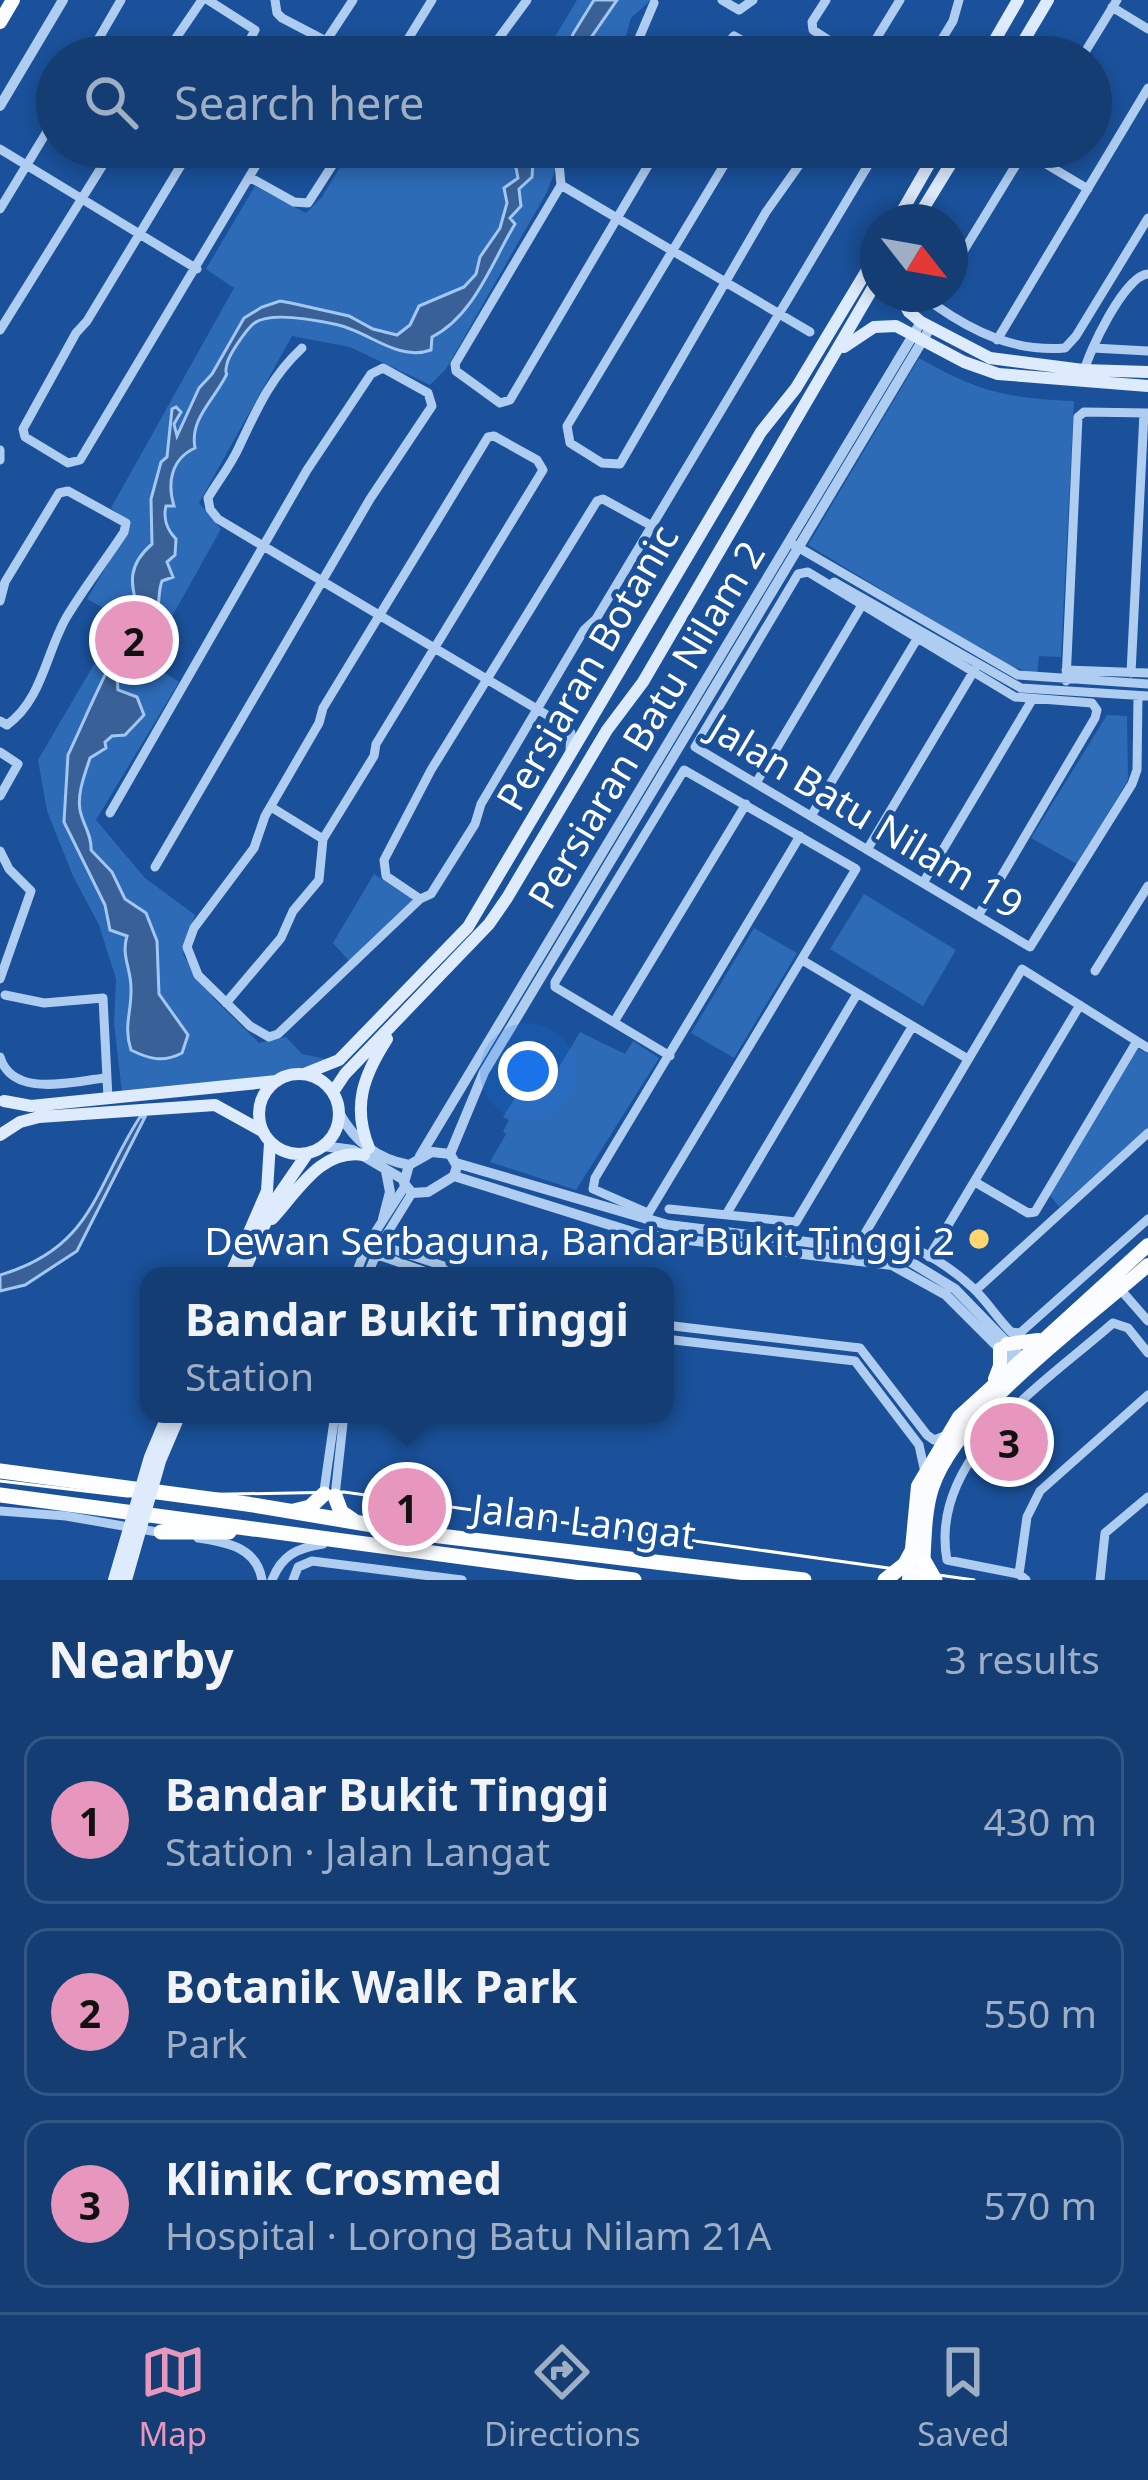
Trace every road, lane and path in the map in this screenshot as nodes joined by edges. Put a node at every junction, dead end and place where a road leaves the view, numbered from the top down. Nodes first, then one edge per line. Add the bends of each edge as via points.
1 (13, 0) edge
2 (63, 0) edge
3 (121, 0) edge
4 (205, 0) edge
5 (353, 0) edge
6 (432, 0) edge
7 (526, 0) edge
8 (722, 0) edge
9 (753, 0) edge
10 (826, 0) edge
11 (900, 0) edge
12 (958, 0) edge
13 (1018, 0) edge
14 (272, 2) edge
15 (1047, 2) edge
16 (654, 3) dead end
17 (1114, 4) edge
18 (0, 22) edge
19 (1148, 29) edge
20 (42, 36) edge
21 (100, 36) edge
22 (178, 36) edge
23 (252, 36) edge
24 (316, 36) edge
25 (329, 36) edge
26 (410, 36) edge
27 (500, 36) edge
28 (640, 36) edge
29 (819, 36) edge
30 (878, 36) edge
31 (944, 36) edge
32 (997, 36) edge
33 (1027, 36) edge
34 (1095, 36) edge
35 (36, 45) edge
36 (1146, 95) edge
37 (0, 106) edge
38 (0, 149) edge
39 (36, 150) edge
40 (1112, 150) edge
41 (27, 165) junction
42 (101, 168) edge
43 (180, 168) edge
44 (256, 168) edge
45 (330, 168) edge
46 (559, 168) edge
47 (646, 168) edge
48 (722, 168) edge
49 (797, 168) edge
50 (866, 168) edge
51 (927, 168) edge
52 (948, 168) edge
53 (1014, 168) edge
54 (1055, 168) edge
55 (1101, 168) edge
56 (251, 178) junction
57 (561, 184) junction
58 (1088, 189) junction
59 (83, 199) junction
60 (906, 204) edge
61 (925, 204) edge
62 (0, 209) edge
63 (1148, 218) edge
64 (616, 219) junction
65 (141, 233) junction
66 (968, 244) edge
67 (670, 250) junction
68 (197, 269) junction
69 (1148, 274) edge
70 (860, 282) edge
71 (724, 284) junction
72 (860, 310) edge
73 (908, 312) edge
74 (949, 312) edge
75 (777, 313) junction
76 (833, 327) junction
77 (0, 330) edge
78 (922, 331) junction
79 (810, 332) junction
80 (997, 340) junction
81 (302, 348) dead end
82 (1093, 348) junction
83 (1148, 351) edge
84 (835, 354) junction
85 (815, 356) junction
86 (1148, 372) edge
87 (1083, 376) junction
88 (1148, 386) edge
89 (1146, 413) edge
90 (752, 447) junction
91 (0, 450) edge
92 (0, 460) edge
93 (774, 461) junction
94 (652, 526) junction
95 (263, 546) junction
96 (791, 550) junction
97 (322, 582) junction
98 (0, 601) edge
99 (862, 605) junction
100 (378, 616) junction
101 (640, 632) junction
102 (916, 639) junction
103 (664, 644) junction
104 (432, 648) junction
105 (978, 665) junction
106 (1131, 673) junction
107 (1148, 674) edge
108 (485, 681) junction
109 (1066, 681) junction
110 (1148, 684) edge
111 (1032, 700) junction
112 (1143, 700) edge
113 (598, 711) junction
114 (552, 718) junction
115 (4, 723) edge
116 (684, 741) junction
117 (0, 752) edge
118 (564, 766) junction
119 (1143, 771) edge
120 (756, 784) junction
121 (0, 796) edge
122 (746, 804) junction
123 (271, 807) junction
124 (110, 813) dead end
125 (811, 816) junction
126 (800, 836) junction
127 (323, 839) junction
128 (867, 850) junction
129 (0, 851) edge
130 (155, 866) dead end
131 (923, 883) junction
132 (1148, 886) edge
133 (421, 899) junction
134 (978, 916) junction
135 (802, 960) junction
136 (1096, 971) dead end
137 (0, 981) edge
138 (524, 994) junction
139 (857, 994) junction
140 (3, 999) edge
141 (226, 1003) junction
142 (1080, 1005) junction
143 (404, 1013) junction
144 (614, 1022) junction
145 (912, 1027) junction
146 (1137, 1041) junction
147 (1148, 1048) edge
148 (670, 1056) junction
149 (0, 1057) edge
150 (968, 1059) junction
151 (304, 1074) junction
152 (106, 1078) junction
153 (277, 1081) junction
154 (333, 1092) junction
155 (2, 1099) edge
156 (108, 1099) junction
157 (339, 1113) junction
158 (1148, 1133) edge
159 (0, 1135) edge
160 (266, 1137) junction
161 (323, 1146) junction
162 (367, 1152) junction
163 (307, 1154) junction
164 (414, 1161) junction
165 (453, 1164) junction
166 (386, 1171) junction
167 (974, 1182) junction
168 (407, 1186) junction
169 (669, 1209) dead end
170 (727, 1213) junction
171 (650, 1214) junction
172 (1148, 1219) edge
173 (386, 1223) junction
174 (264, 1227) junction
175 (1148, 1245) edge
176 (860, 1248) junction
177 (377, 1250) junction
178 (402, 1252) junction
179 (929, 1257) junction
180 (1148, 1265) edge
181 (234, 1267) edge
182 (246, 1267) edge
183 (360, 1267) edge
184 (370, 1267) edge
185 (417, 1267) edge
186 (447, 1267) edge
187 (1116, 1284) junction
188 (976, 1290) junction
189 (1148, 1321) edge
190 (674, 1326) edge
191 (1043, 1338) junction
192 (674, 1340) edge
193 (1003, 1346) junction
194 (1148, 1353) edge
195 (1023, 1366) junction
196 (993, 1384) junction
197 (1148, 1395) edge
198 (164, 1423) edge
199 (176, 1423) edge
200 (333, 1423) edge
201 (342, 1423) edge
202 (947, 1435) junction
203 (0, 1471) edge
204 (922, 1474) junction
205 (0, 1495) edge
206 (329, 1495) junction
207 (1148, 1497) edge
208 (0, 1511) edge
209 (291, 1512) junction
210 (149, 1513) junction
211 (326, 1521) junction
212 (355, 1522) junction
213 (268, 1529) junction
214 (161, 1532) junction
215 (352, 1541) junction
216 (415, 1550) junction
217 (918, 1556) junction
218 (1022, 1577) edge
219 (114, 1580) edge
220 (126, 1580) edge
221 (262, 1580) edge
222 (272, 1580) edge
223 (293, 1580) edge
224 (462, 1580) edge
225 (634, 1580) edge
226 (804, 1580) edge
227 (885, 1580) edge
228 (909, 1580) edge
229 (922, 1580) edge
230 (935, 1580) edge
231 (1100, 1580) edge

1 - 18 main road
2 - 20 street
3 - 21 street
4 - 22 street
4 - 23 street via 255,30
5 - 25 street
6 - 26 street
7 - 27 street
8 - 9 street via 739,10
10 - 29 street via 812,22
11 - 30 street
12 - 31 street
13 - 32 main road
14 - 24 street via 282,18
15 - 33 main road
16 - 28 street
17 - 19 street
17 - 34 street
35 - 37 street
36 - 40 street
38 - 41 street
39 - 41 street
41 - 59 street
41 - 62 street
42 - 59 street
43 - 65 street
44 - 56 street
45 - 56 street via 308,203
46 - 57 street
47 - 64 street
48 - 67 street
49 - 71 street
50 - 75 street
51 - 60 main road
52 - 61 main road
53 - 66 street
54 - 58 street
55 - 58 street
56 - 68 street
57 - 64 street
57 - 64 street via 455,364 500,403 510,400
58 - 80 street
59 - 65 street
59 - 77 street
63 - 80 street via 1070,345
64 - 67 street
65 - 68 street
65 - 68 street via 23,429 46,451 80,460
67 - 71 street
67 - 71 street via 567,425 566,438 585,454 620,464
69 - 82 street via 1133,279
70 - 76 main road, Persiaran Botanic
71 - 75 street
72 - 84 main road, Persiaran Botanic
73 - 78 main road
74 - 80 street
75 - 79 street
75 - 94 street
76 - 79 street
76 - 85 main road, Persiaran Botanic
78 - 84 main road via 874,327
78 - 87 main road via 981,370
78 - 96 street, Persiaran Batu Nilam 2
79 - 85 street
81 - 95 street via 268,386 208,498 218,519
82 - 83 street
82 - 87 street
84 - 93 main road, Persiaran Botanic
85 - 90 main road, Persiaran Botanic
86 - 87 main road
87 - 88 main road
89 - 106 street
89 - 109 street via 1078,417
90 - 93 main road via 770,441
90 - 101 main road, Persiaran Botanic
91 - 92 street
93 - 103 main road, Persiaran Botanic
94 - 108 street via 596,501
94 - 114 street
95 - 97 street
95 - 97 street via 376,369 428,393 432,406
95 - 124 street
96 - 105 street
96 - 116 street, Persiaran Batu Nilam 2
97 - 100 street
97 - 130 street
98 - 115 street via 59,493 68,490 123,521 32,695
99 - 102 street
99 - 116 street via 808,572 798,574
99 - 120 street
100 - 104 street
100 - 104 street via 488,437 537,460 543,470
100 - 123 street
101 - 103 main road via 646,649
101 - 113 main road, Persiaran Botanic
102 - 105 street
102 - 125 street
103 - 143 main road, Persiaran Botanic via 499,910
104 - 108 street
104 - 127 street
105 - 109 street
105 - 111 street via 1001,690
105 - 128 street
106 - 107 street
106 - 109 street
108 - 114 street
108 - 133 street via 382,865
109 - 110 street
109 - 112 street
111 - 131 street
111 - 134 street via 1096,706 1095,718
112 - 119 street
113 - 114 street via 583,724
113 - 118 main road, Persiaran Botanic
114 - 118 street via 572,738
114 - 133 street via 481,804
116 - 120 street, Jalan Batu Nilam 19
116 - 138 street, Persiaran Batu Nilam 2
117 - 121 street via 18,764
118 - 151 main road, Persiaran Botanic via 456,941 339,1060
119 - 134 street, Jalan Batu Nilam 19 via 1030,947
120 - 125 street, Jalan Batu Nilam 19
122 - 126 street
122 - 144 street
122 - 144 street via 689,771 680,774 556,977 555,986
123 - 127 street
123 - 141 street via 254,848 187,947 198,975
125 - 128 street, Jalan Batu Nilam 19
126 - 135 street via 856,868
126 - 148 street
127 - 141 street via 319,880
128 - 131 street, Jalan Batu Nilam 19
129 - 137 street via 31,891
131 - 134 street, Jalan Batu Nilam 19
132 - 136 street
133 - 141 street via 278,1034 262,1034
135 - 139 street
135 - 171 street
137 - 140 street
138 - 164 street, Persiaran Batu Nilam 2
138 - 165 street, Persiaran Batu Nilam 2 via 473,1093
139 - 145 street
139 - 170 street
140 - 152 street via 103,998
142 - 146 street
142 - 150 street via 1022,969
142 - 167 street
143 - 154 main road, Persiaran Botanic
143 - 162 main road via 358,1100
144 - 148 street
145 - 150 street
145 - 170 street via 801,1218
146 - 147 street
146 - 167 street via 1035,1212
148 - 171 street via 593,1189
149 - 152 street via 23,1083
150 - 176 street
151 - 153 main road
151 - 154 main road
152 - 156 street
153 - 156 main road
153 - 160 main road via 259,1109
154 - 157 main road
155 - 156 main road via 32,1106
155 - 159 main road via 8,1115
157 - 161 main road
157 - 162 street
158 - 188 street
159 - 160 main road via 39,1117 215,1105
160 - 163 main road
160 - 181 main road via 267,1191
161 - 162 street
161 - 163 main road
162 - 164 street
162 - 166 street
162 - 174 main road via 316,1169
163 - 174 main road
164 - 165 street via 432,1152
164 - 168 street, Persiaran Batu Nilam 2
165 - 168 street via 428,1192
165 - 171 street
165 - 176 street via 639,1234
166 - 168 street
166 - 173 street
167 - 179 street
168 - 173 street
169 - 170 street
171 - 176 street
172 - 188 street via 1021,1333 1011,1332
173 - 177 street
173 - 178 street
173 - 183 street
174 - 182 main road
175 - 187 main road
176 - 179 street via 901,1240
176 - 193 street via 938,1289
177 - 178 street
177 - 184 street
177 - 185 street
178 - 186 street
179 - 188 street
180 - 187 main road
187 - 189 street
187 - 191 main road
187 - 195 main road
190 - 202 street via 860,1348 927,1435
191 - 193 main road
191 - 195 main road
192 - 204 street via 854,1361 919,1445
193 - 195 street
193 - 196 main road
194 - 218 street via 1128,1328 1112,1323 983,1442 952,1495 950,1563
195 - 196 main road
195 - 217 main road via 935,1480
196 - 202 main road
197 - 218 street via 1040,1490 1028,1517
198 - 219 main road, bridge
199 - 220 main road, bridge
200 - 206 street
201 - 206 street
202 - 204 main road
203 - 209 highway, Jalan Langat
204 - 217 main road
205 - 210 highway, Jalan Langat
206 - 209 highway
206 - 211 street
206 - 212 highway
207 - 231 street via 1105,1533
208 - 214 street
209 - 211 highway, Jalan Langat
210 - 211 highway via 176,1508 315,1529
210 - 213 highway, Jalan Langat
211 - 212 highway, Jalan Langat
211 - 216 highway via 336,1532
212 - 226 highway, Jalan Langat
213 - 214 highway
213 - 215 highway, Jalan Langat
214 - 221 street via 235,1546 254,1559
215 - 216 highway, Jalan Langat
215 - 222 street via 292,1552
216 - 225 highway, Jalan Langat
217 - 227 highway
217 - 228 main road
217 - 229 main road
217 - 230 highway
223 - 224 street via 312,1561

